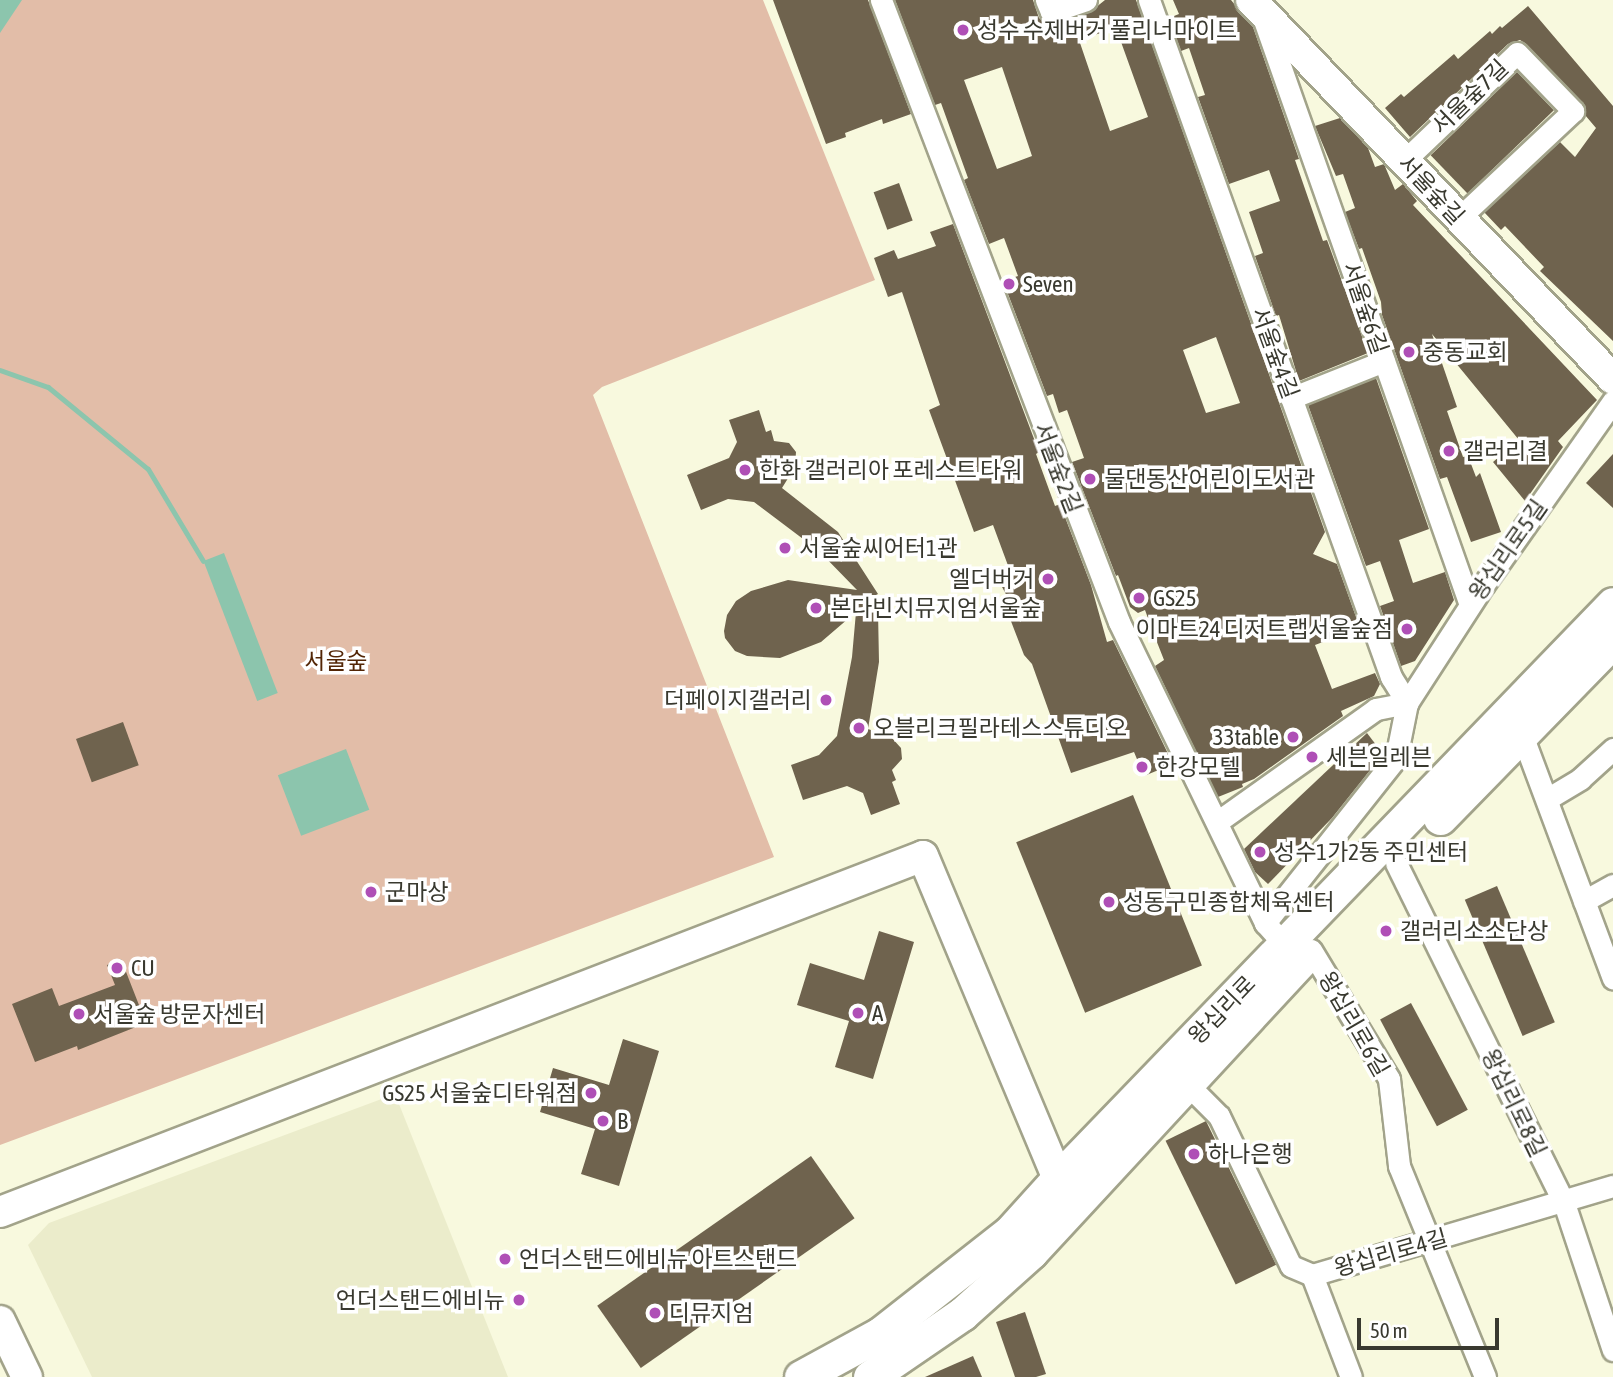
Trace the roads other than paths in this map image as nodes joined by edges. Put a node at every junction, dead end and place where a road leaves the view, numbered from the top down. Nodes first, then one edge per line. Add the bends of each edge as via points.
1 (881, 0) edge
2 (1046, 0) edge
3 (1086, 0) edge
4 (1149, 0) edge
5 (1256, 5) edge
6 (1404, 161) junction
7 (1458, 219) junction
8 (1384, 361) junction
9 (1613, 379) edge
10 (1292, 398) junction
11 (1613, 401) edge
12 (1613, 604) edge
13 (1470, 605) junction
14 (1613, 643) edge
15 (1407, 703) junction
16 (1522, 735) junction
17 (1613, 749) edge
18 (1547, 799) junction
19 (1217, 821) junction
20 (1396, 863) junction
21 (1613, 885) edge
22 (1584, 901) junction
23 (1287, 939) junction
24 (1613, 979) edge
25 (1187, 1084) junction
26 (1613, 1186) edge
27 (1069, 1189) junction
28 (1564, 1203) junction
29 (0, 1212) edge
30 (1432, 1241) junction
31 (1312, 1275) junction
32 (0, 1321) edge
33 (1613, 1350) edge
34 (27, 1377) edge
35 (801, 1377) edge
36 (870, 1377) edge
37 (1351, 1377) edge
38 (1485, 1377) edge

1 - 19 street, 서울숲2길 via 1119,622
2 - 3 street via 1051,12
4 - 10 street, 서울숲4길
5 - 6 street, 서울숲길
5 - 8 street, 서울숲6길
6 - 7 street, 서울숲길
6 - 7 street, 서울숲7길 via 1517,53 1573,111
7 - 9 street, 서울숲길
8 - 10 street
8 - 13 street, 서울숲6길
10 - 15 street, 서울숲4길 via 1391,677
11 - 13 street, 왕십리로5길
12 - 23 main road, 왕십리로
13 - 15 street, 왕십리로5길
14 - 16 main road, 왕십리로
15 - 19 street via 1376,709
15 - 23 street, 왕십리로5길 via 1396,758
16 - 18 street
16 - 20 main road, 왕십리로
17 - 18 street via 1580,779
18 - 22 street
19 - 23 street, 서울숲2길
20 - 23 main road, 왕십리로
20 - 28 street, 왕십리로8길
21 - 22 street
22 - 24 street
23 - 25 main road, 왕십리로
23 - 27 main road, 왕십리로
23 - 30 street, 왕십리로6길 via 1389,1079 1399,1166
25 - 27 main road, 왕십리로
25 - 31 street, 왕십리로4길 via 1219,1116 1291,1266
26 - 28 street, 왕십리로4길
27 - 29 street via 923,856
27 - 35 main road, 왕십리로 via 880,1334
27 - 36 main road, 왕십리로 via 1031,1252 962,1314
28 - 30 street, 왕십리로4길
28 - 33 street, 왕십리로8길
30 - 31 street, 왕십리로4길
30 - 38 street, 왕십리로6길
31 - 37 street
32 - 34 street

